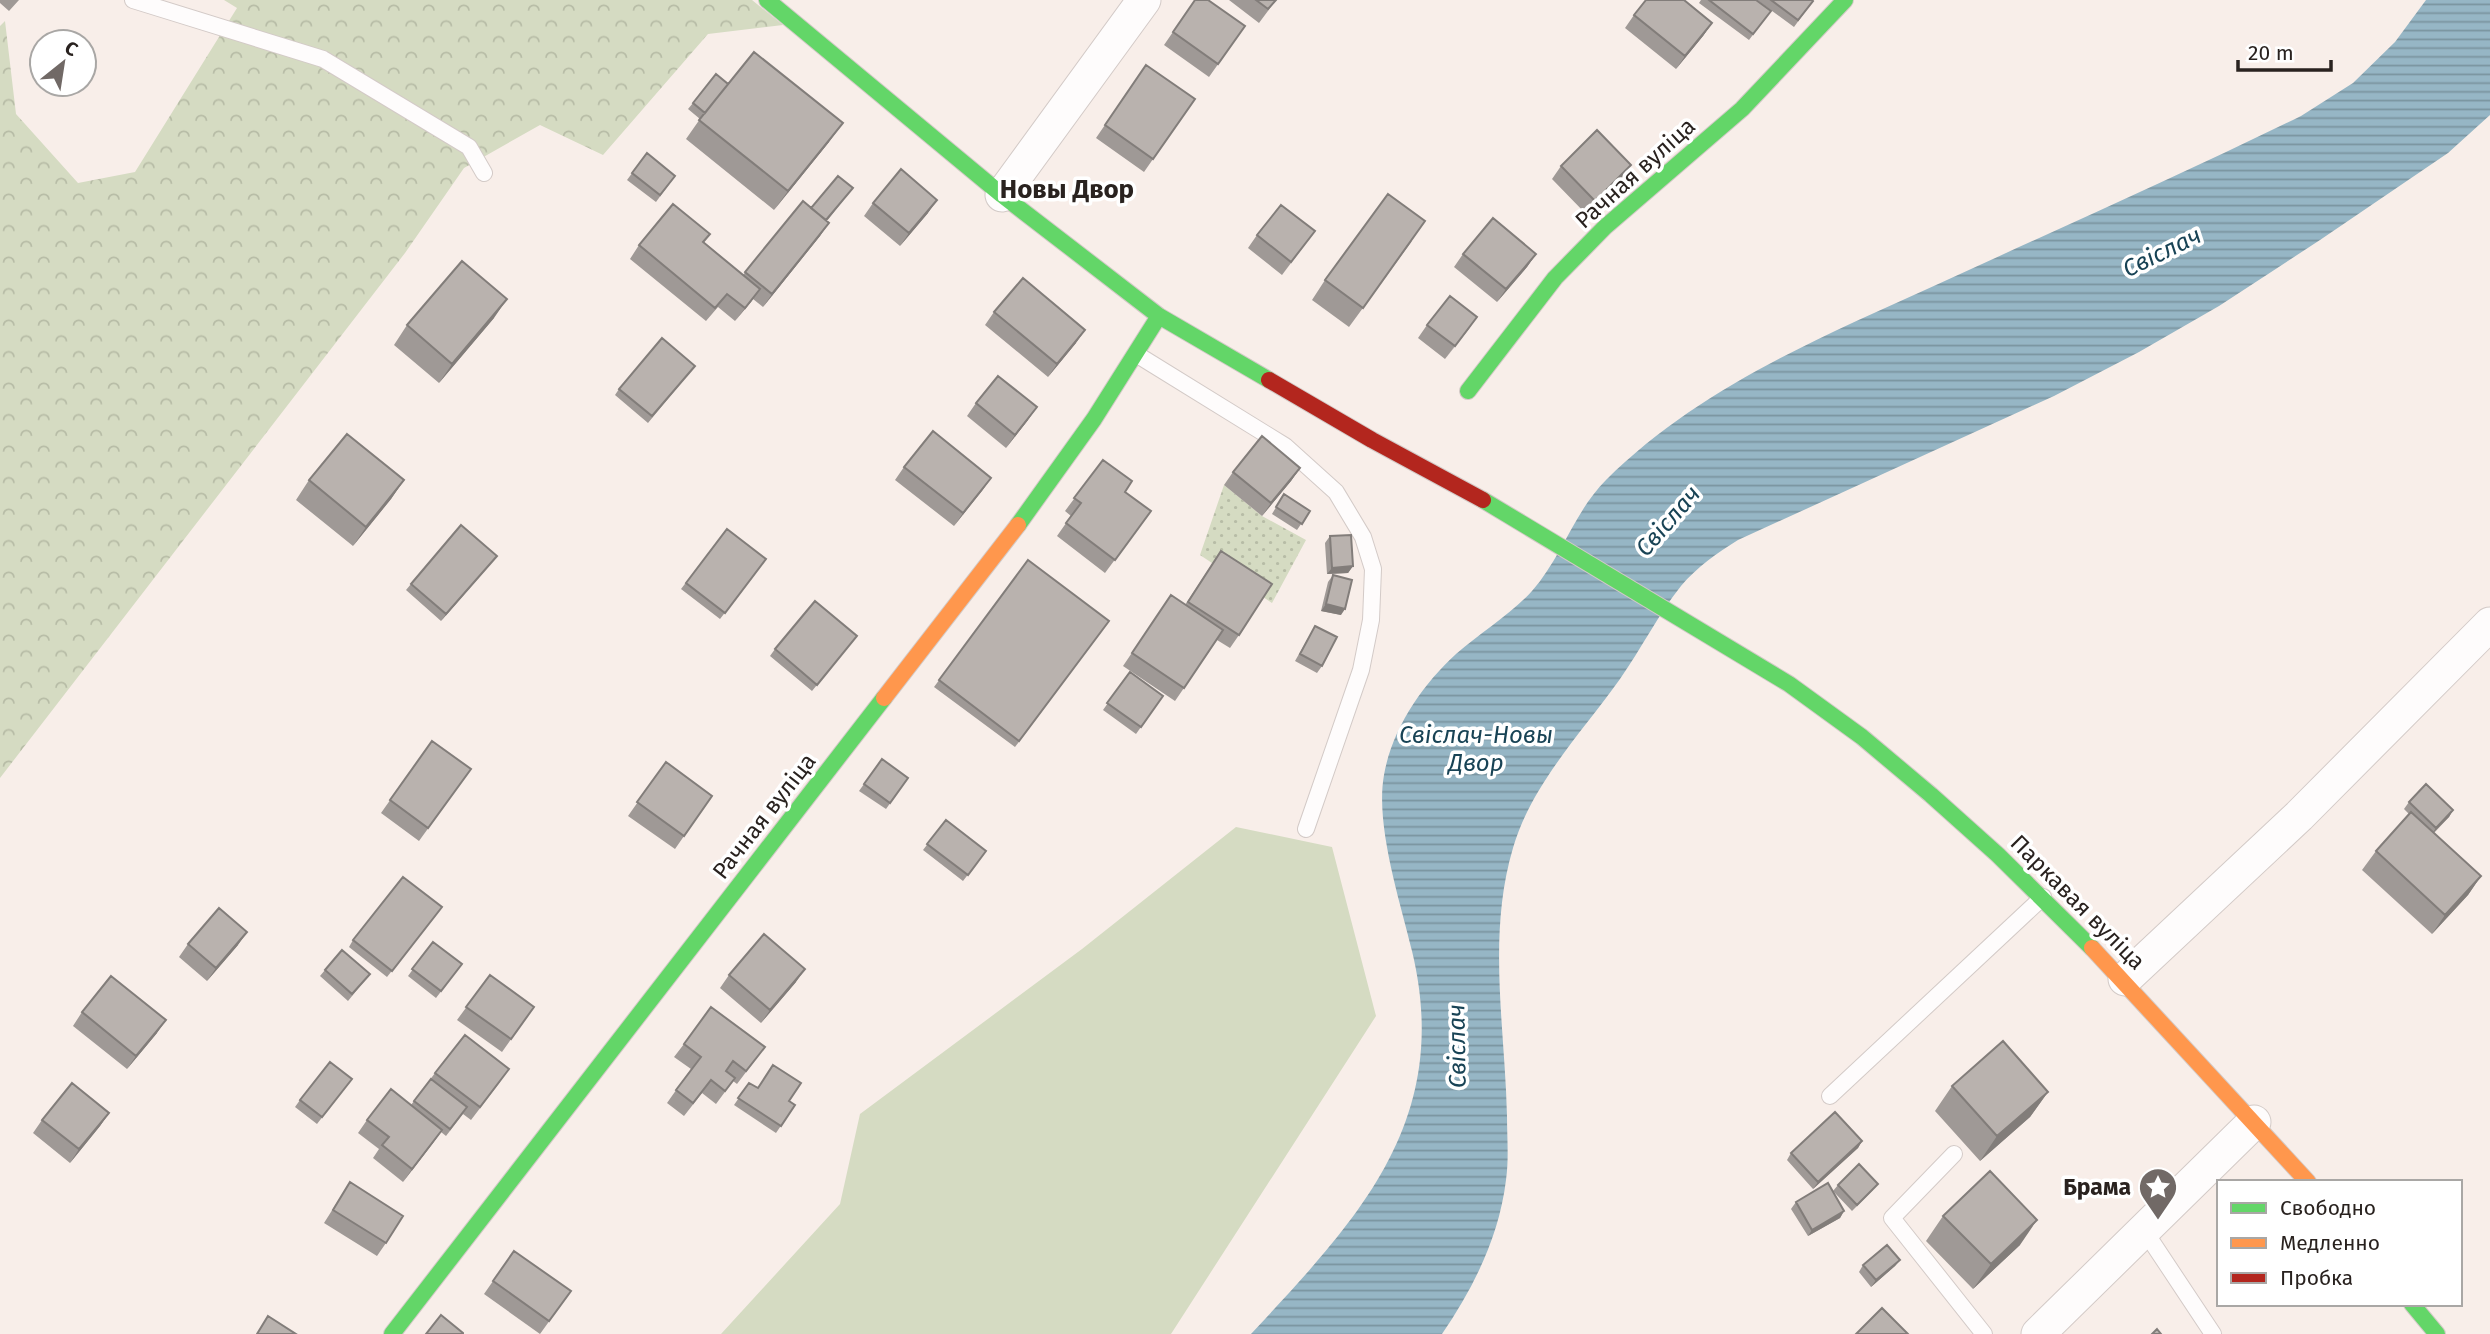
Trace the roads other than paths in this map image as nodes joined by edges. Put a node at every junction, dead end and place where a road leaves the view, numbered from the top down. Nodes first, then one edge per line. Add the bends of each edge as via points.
1 (133, 0) edge
2 (767, 0) edge
3 (1144, 0) edge
4 (1845, 0) edge
5 (484, 173) dead end
6 (1002, 195) junction
7 (1159, 317) junction
8 (1136, 355) junction
9 (1468, 391) dead end
10 (2490, 624) edge
11 (1306, 829) dead end
12 (2043, 897) junction
13 (2125, 979) junction
14 (1830, 1096) dead end
15 (2254, 1122) junction
16 (1954, 1154) dead end
17 (2306, 1180) edge
18 (2144, 1230) junction
19 (2414, 1306) edge
20 (392, 1334) edge
21 (1984, 1334) edge
22 (2038, 1334) edge
23 (2213, 1334) edge
24 (2437, 1334) edge

1 - 5 lane via 323,59 469,147
2 - 6 main road, Паркавая вуліца
3 - 6 street
4 - 9 main road, Рачная вуліца via 1742,109 1605,227 1555,278
6 - 7 main road, Паркавая вуліца
7 - 8 main road, Рачная вуліца
7 - 12 main road, Паркавая вуліца via 1488,503 1789,684 1919,782
8 - 11 lane via 1285,446 1336,492 1363,537 1373,569 1371,620 1361,670
8 - 20 main road, Рачная вуліца via 1028,512
10 - 13 street via 2299,816
12 - 13 main road, Паркавая вуліца
12 - 14 lane
13 - 15 main road, Паркавая вуліца
15 - 17 main road, Паркавая вуліца
15 - 18 street
16 - 21 lane via 1892,1218
18 - 22 street
18 - 23 lane
19 - 24 main road

